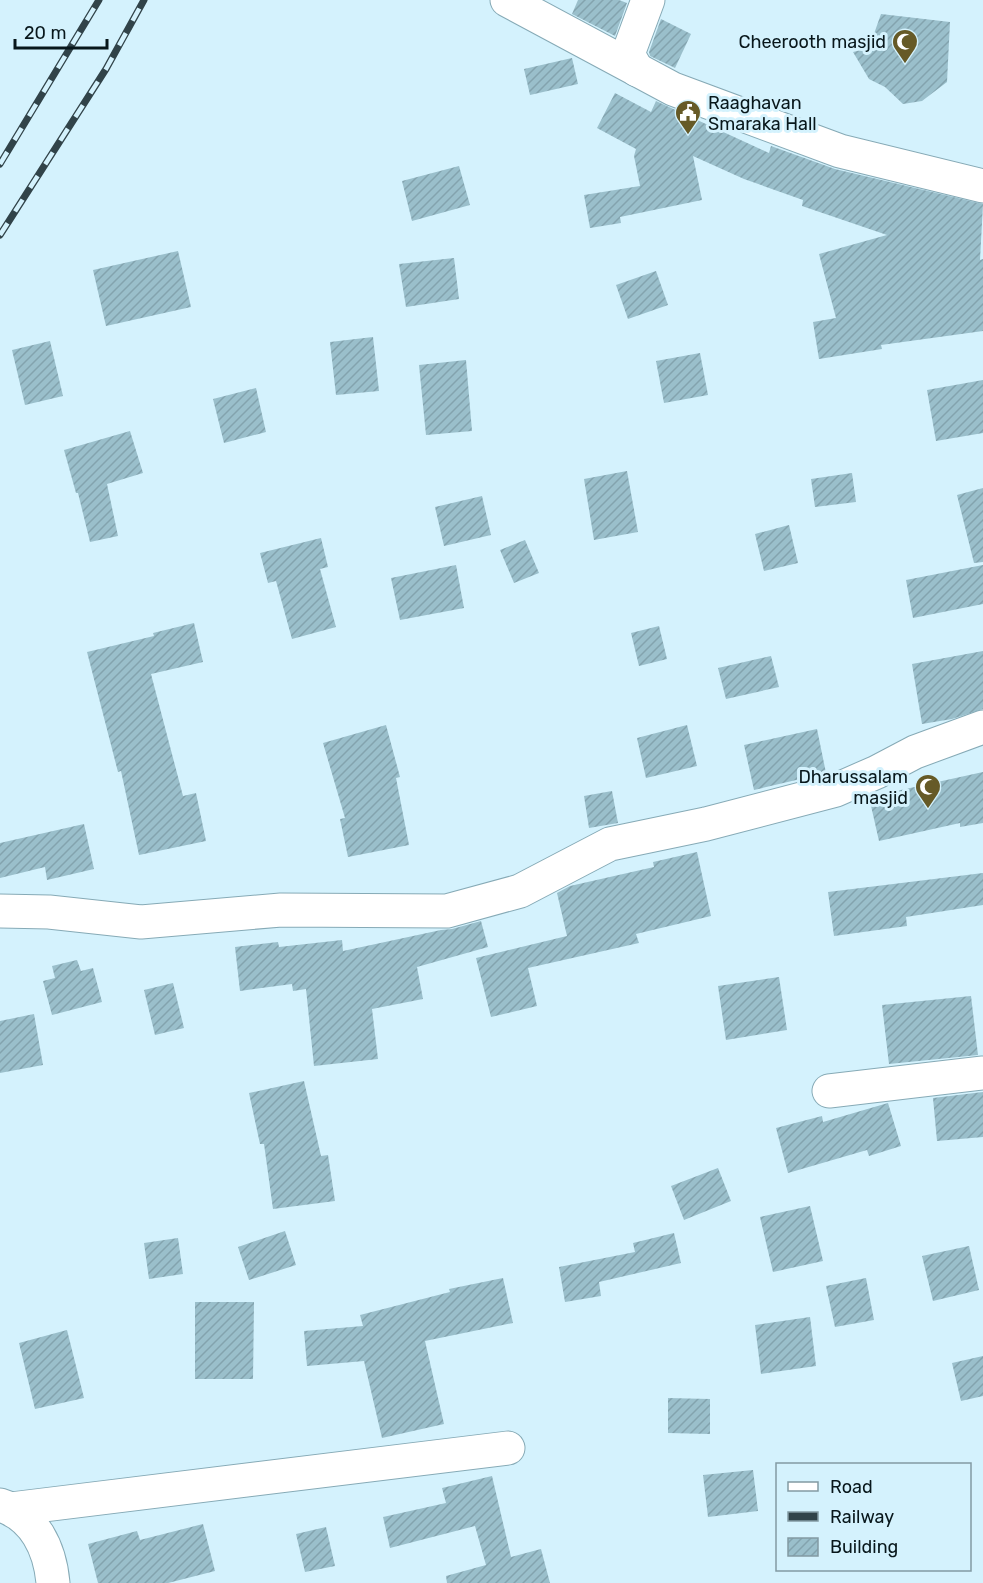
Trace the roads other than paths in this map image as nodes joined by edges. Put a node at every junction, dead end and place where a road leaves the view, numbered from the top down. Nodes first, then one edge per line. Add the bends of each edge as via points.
1 (507, 0) edge
2 (648, 0) edge
3 (637, 70) junction
4 (983, 186) edge
5 (983, 726) edge
6 (0, 911) edge
7 (983, 1073) edge
8 (830, 1091) dead end
9 (508, 1448) dead end
10 (6, 1507) edge
11 (53, 1583) edge

1 - 3 street
2 - 3 street via 628,54
3 - 4 street via 673,89 840,151
5 - 6 street via 915,752 836,790 610,844 520,891 447,911 281,910 141,922
7 - 8 street
9 - 10 street
10 - 11 street via 31,1523 45,1545

